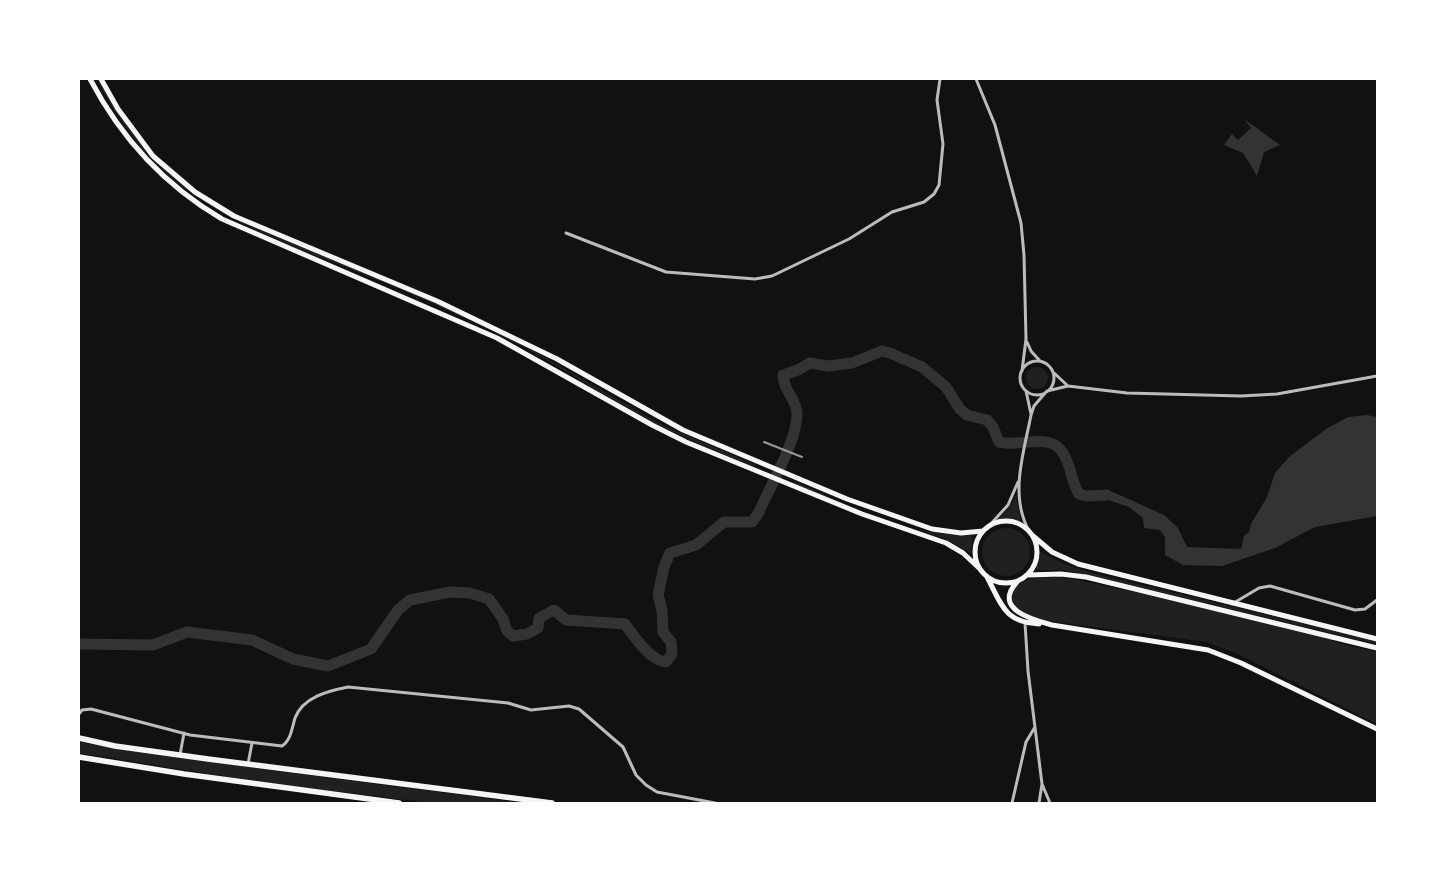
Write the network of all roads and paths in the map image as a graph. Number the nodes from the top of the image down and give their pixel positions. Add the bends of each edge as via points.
1 (90, 79) edge
2 (101, 79) edge
3 (940, 79) edge
4 (976, 79) edge
5 (566, 234) dead end
6 (1026, 339) junction
7 (1041, 361) junction
8 (1022, 371) junction
9 (1053, 372) junction
10 (1377, 376) edge
11 (1068, 386) junction
12 (1026, 390) junction
13 (1046, 391) junction
14 (1031, 414) junction
15 (1020, 476) junction
16 (988, 526) junction
17 (983, 531) junction
18 (1030, 533) junction
19 (980, 569) junction
20 (1028, 575) junction
21 (986, 577) junction
22 (1016, 582) junction
23 (1377, 600) edge
24 (1232, 604) junction
25 (1025, 623) junction
26 (1052, 625) junction
27 (1377, 639) edge
28 (1377, 648) edge
29 (79, 714) edge
30 (1035, 727) junction
31 (1377, 729) edge
32 (184, 733) junction
33 (79, 738) edge
34 (252, 743) junction
35 (180, 755) junction
36 (79, 757) edge
37 (248, 764) junction
38 (1042, 784) junction
39 (399, 803) edge
40 (552, 803) edge
41 (715, 803) edge
42 (1012, 803) edge
43 (1039, 803) edge
44 (1050, 803) edge

1 - 19 main road via 113,119 142,156 202,207 241,228 497,338 652,425 797,488 946,543
2 - 17 main road via 118,109 153,156 195,192 221,208 485,323 557,359 661,419 847,499 932,528 961,533
3 - 5 street via 937,100 943,144 939,184 934,194 924,202 892,212 842,243 772,276 755,279 666,272
4 - 6 street via 994,119 1018,204 1024,247
6 - 7 street via 1031,351
6 - 8 street
7 - 8 street via 1030,363
7 - 9 street
8 - 12 street via 1021,381
9 - 11 street
9 - 13 street via 1053,384
10 - 11 street via 1277,394 1241,396 1127,393
11 - 13 street
12 - 13 street via 1035,394
12 - 14 street
13 - 14 street
14 - 15 street
15 - 16 street via 1012,498
15 - 18 street via 1019,504
16 - 17 main road
16 - 18 main road via 1009,521
17 - 19 main road via 974,552
18 - 20 main road via 1036,543 1037,558
18 - 24 main road via 1052,552 1078,564
19 - 21 main road
20 - 22 main road
20 - 28 main road via 1086,577
21 - 22 main road via 998,583
21 - 25 main road via 1006,612
22 - 26 main road via 1010,593 1012,606 1028,618
23 - 24 street via 1365,609 1355,610 1270,586 1259,588
24 - 27 main road
25 - 26 main road
25 - 30 street
26 - 31 main road via 1208,650
29 - 32 street via 90,709
30 - 38 street
30 - 42 street via 1026,742
32 - 34 street
32 - 35 street
33 - 35 highway
34 - 37 street
34 - 41 street via 282,746 288,742 302,706 323,694 348,687 508,703 531,710 569,706 579,709 623,747 636,775 646,785 657,792
35 - 37 highway
36 - 39 highway
37 - 40 highway
38 - 43 street
38 - 44 street

